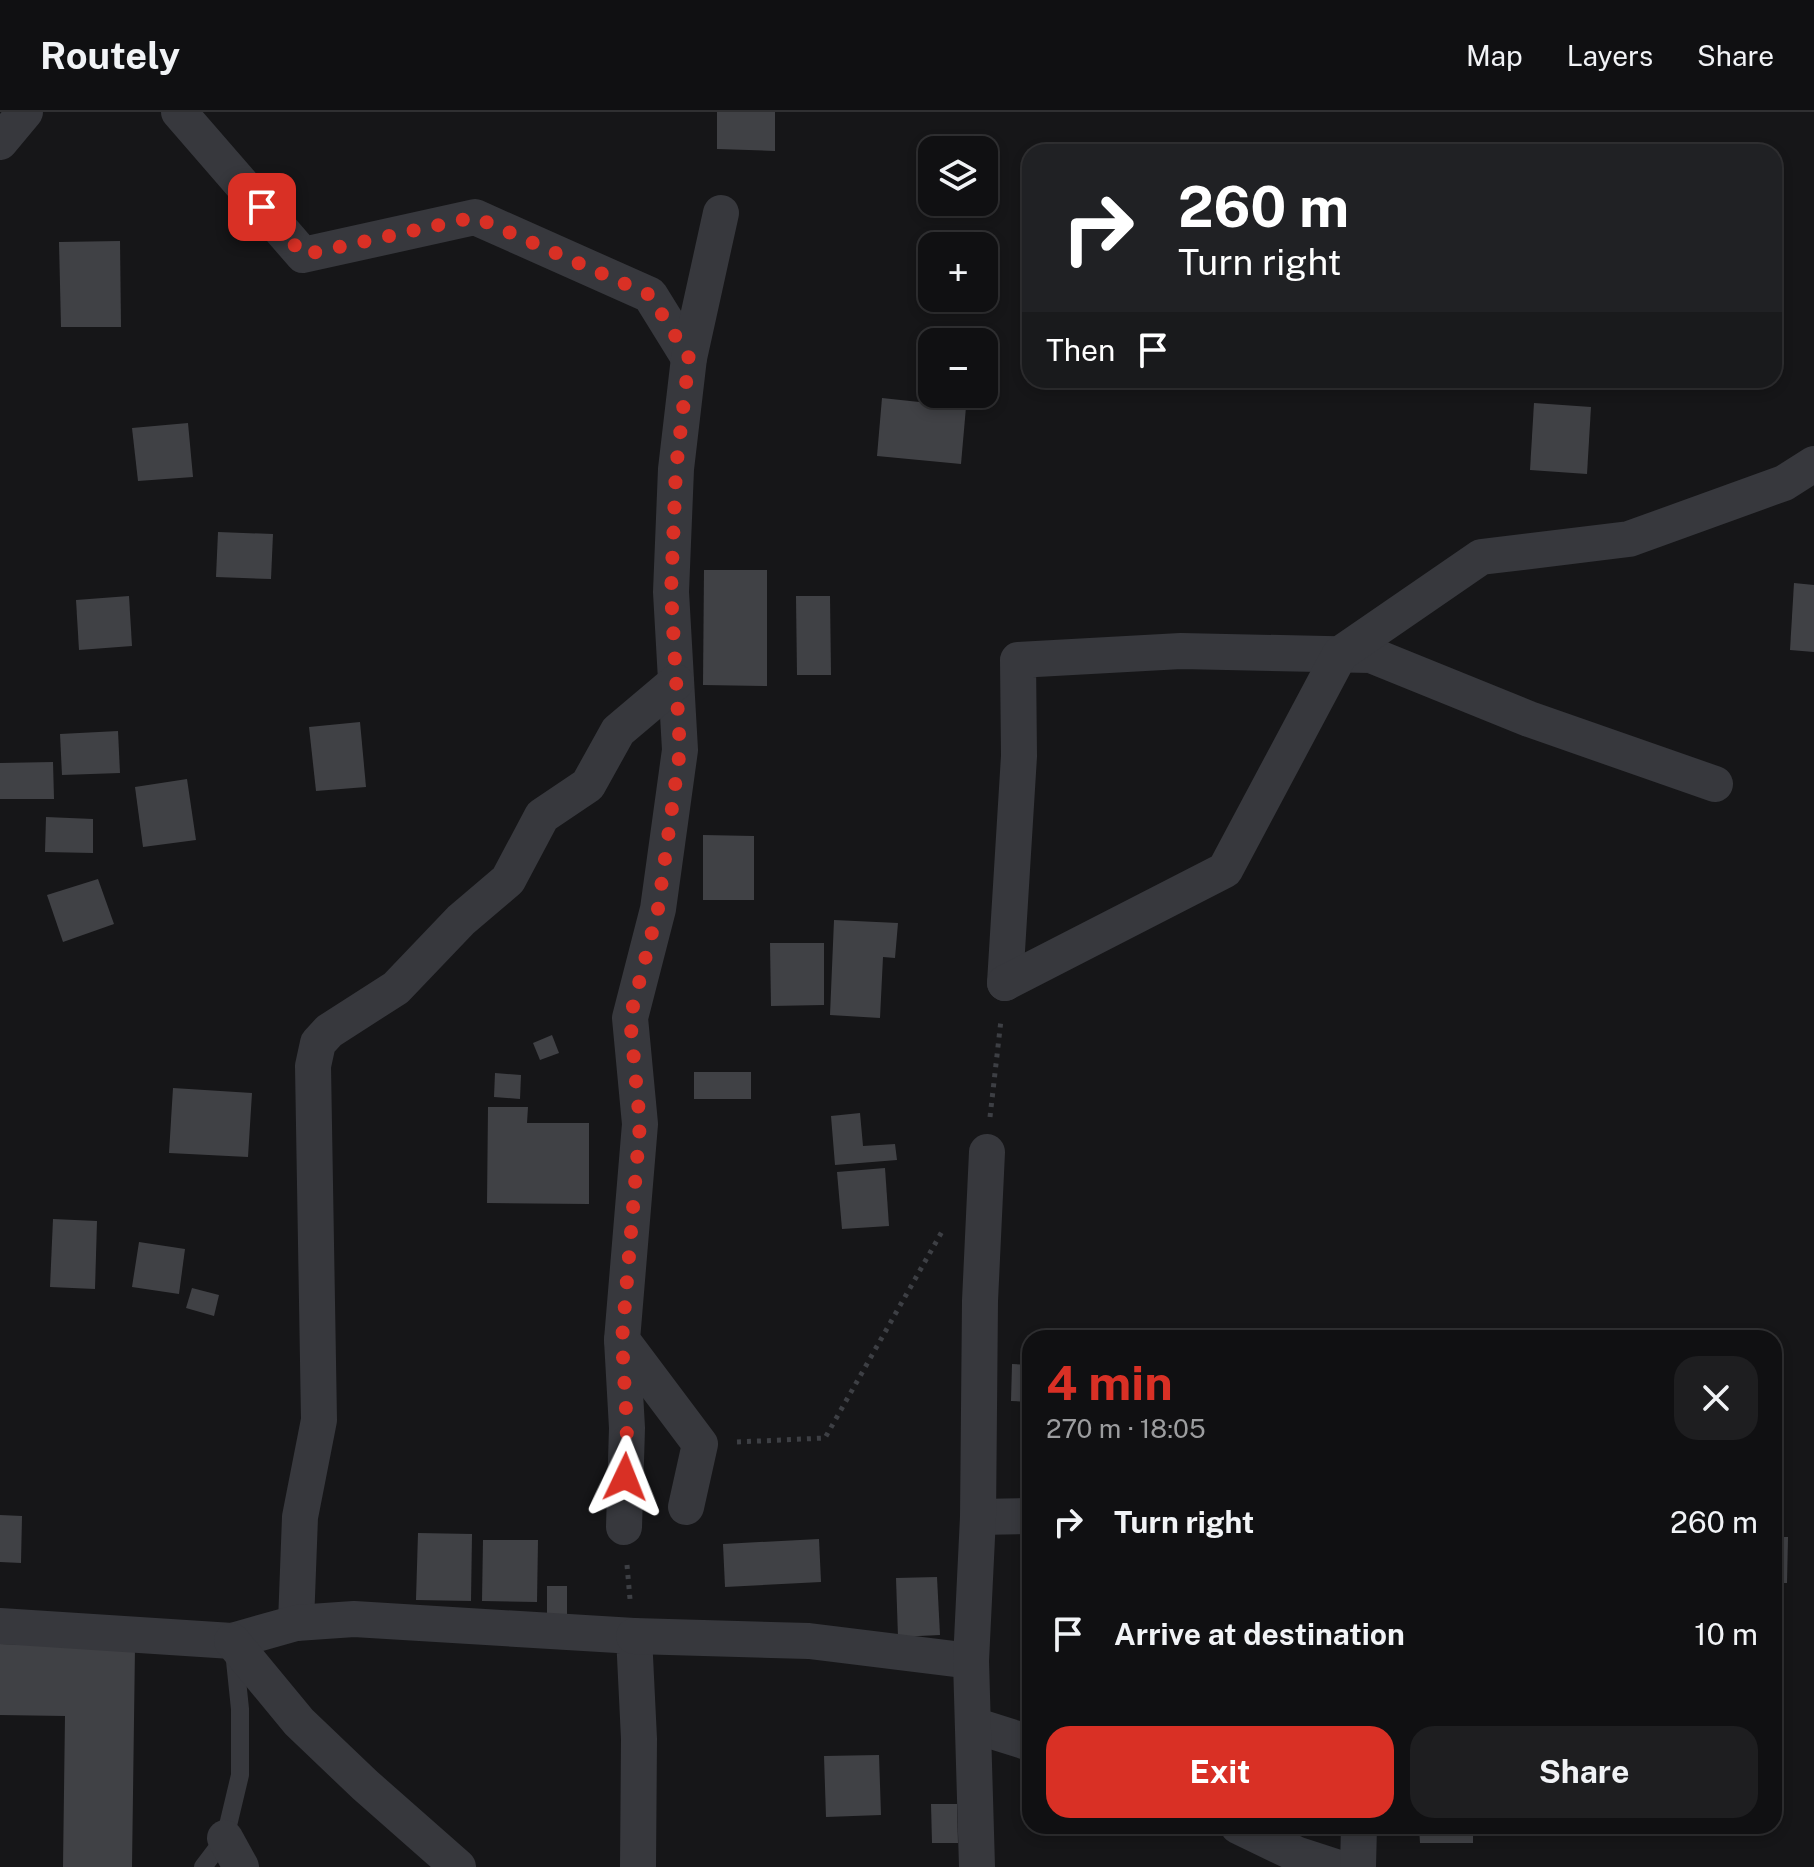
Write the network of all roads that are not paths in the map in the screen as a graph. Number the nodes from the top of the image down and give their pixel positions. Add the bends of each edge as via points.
1 (25, 112) edge
2 (179, 112) edge
3 (0, 142) edge
4 (721, 213) dead end
5 (689, 358) junction
6 (1814, 464) edge
7 (1340, 654) junction
8 (676, 682) junction
9 (1715, 784) dead end
10 (987, 1152) road end
11 (622, 1340) junction
12 (686, 1507) dead end
13 (1022, 1516) edge
14 (978, 1517) junction
15 (624, 1527) road end
16 (296, 1623) junction
17 (0, 1626) edge
18 (634, 1636) junction
19 (232, 1641) junction
20 (971, 1661) junction
21 (973, 1725) junction
22 (1022, 1740) edge
23 (1255, 1834) edge
24 (1359, 1834) edge
25 (233, 1852) edge
26 (203, 1867) edge
27 (458, 1867) edge
28 (638, 1867) edge
29 (977, 1867) edge
30 (1336, 1867) edge
31 (1358, 1867) edge

1 - 3 street
2 - 5 street via 303,255 475,217 650,295
4 - 5 street
5 - 8 street via 676,469 671,592
6 - 7 street via 1784,483 1629,539 1481,557
7 - 7 street via 1181,651 1018,660 1019,756 1005,983 1225,870
7 - 9 street via 1371,655 1529,719
8 - 11 street via 680,750 658,909 630,1018 640,1124
8 - 16 street via 618,731 588,785 542,816 508,880 396,988 318,1043 313,1066 319,1420 300,1517
10 - 14 street
11 - 12 street via 700,1444
11 - 15 street via 627,1428
13 - 14 street
14 - 20 street
16 - 18 street via 354,1619
16 - 19 street
17 - 19 street
18 - 20 street via 809,1641
18 - 28 street
19 - 25 lane via 240,1709
19 - 27 street via 299,1722
20 - 21 street
21 - 22 street
21 - 29 street
23 - 30 street
24 - 31 street
25 - 26 lane

